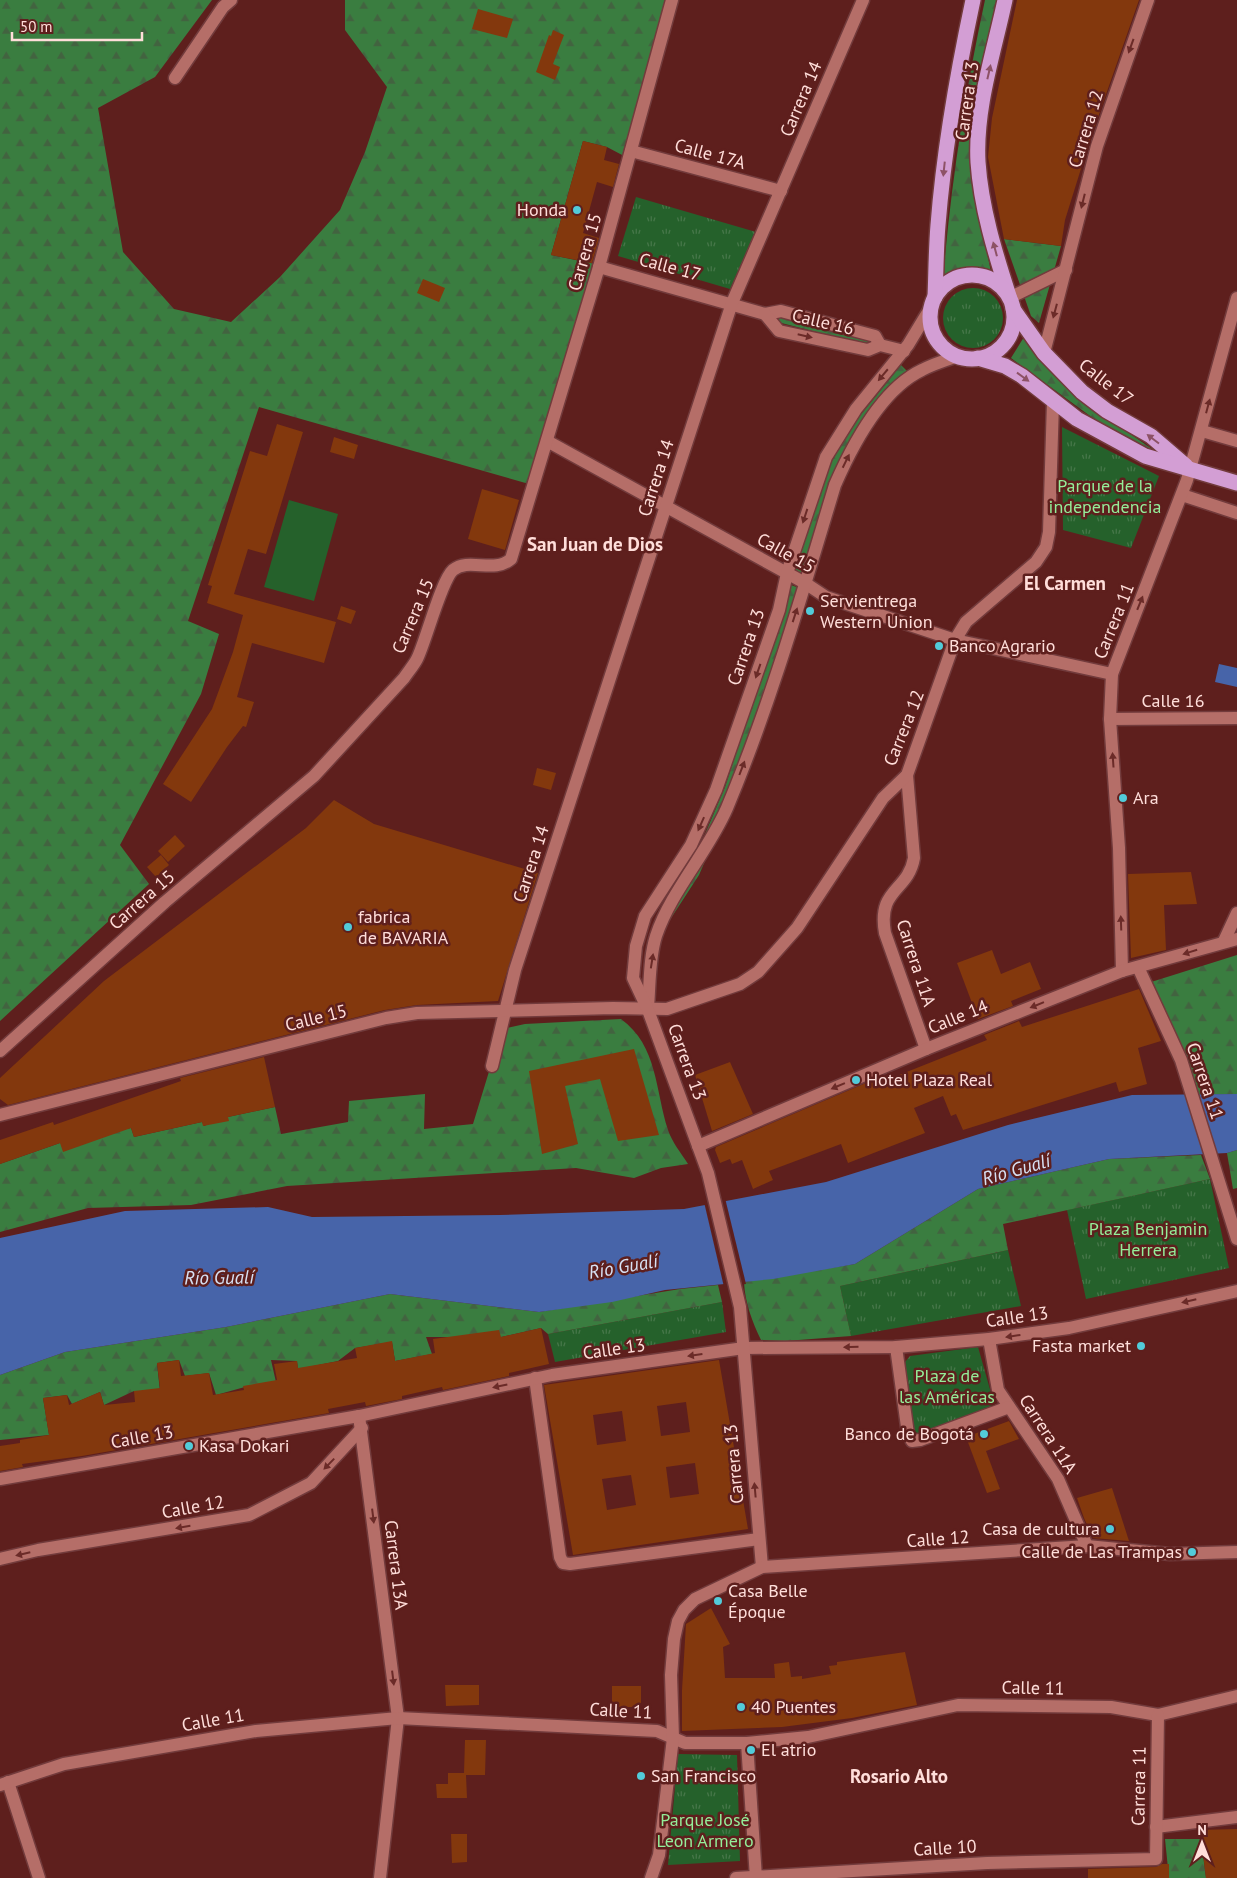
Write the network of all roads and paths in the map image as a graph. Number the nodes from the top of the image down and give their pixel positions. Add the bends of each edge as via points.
1 (231, 0) edge
2 (672, 0) edge
3 (863, 0) edge
4 (973, 0) edge
5 (1005, 0) edge
6 (1148, 0) edge
7 (175, 78) dead end
8 (631, 151) junction
9 (781, 190) junction
10 (600, 267) junction
11 (1066, 270) junction
12 (1237, 298) edge
13 (1010, 301) junction
14 (933, 302) junction
15 (732, 303) junction
16 (765, 314) junction
17 (880, 346) junction
18 (904, 351) junction
19 (1044, 353) junction
20 (958, 356) junction
21 (978, 358) junction
22 (1053, 402) junction
23 (1202, 431) junction
24 (547, 441) junction
25 (1237, 441) edge
26 (1191, 470) junction
27 (1236, 483) edge
28 (1182, 495) junction
29 (665, 506) junction
30 (1237, 513) edge
31 (787, 573) junction
32 (805, 583) junction
33 (956, 640) junction
34 (1112, 674) junction
35 (1237, 718) edge
36 (1110, 719) junction
37 (907, 775) junction
38 (1237, 913) edge
39 (1231, 940) edge
40 (1138, 967) junction
41 (1122, 972) junction
42 (648, 1010) junction
43 (504, 1011) junction
44 (926, 1049) junction
45 (0, 1052) edge
46 (492, 1066) dead end
47 (0, 1115) edge
48 (698, 1146) junction
49 (1237, 1239) edge
50 (1237, 1291) edge
51 (989, 1339) junction
52 (896, 1347) junction
53 (744, 1348) junction
54 (536, 1378) junction
55 (1009, 1407) junction
56 (361, 1422) junction
57 (0, 1479) edge
58 (759, 1539) junction
59 (1087, 1546) junction
60 (1237, 1552) edge
61 (0, 1559) edge
62 (762, 1567) junction
63 (1237, 1696) edge
64 (1158, 1715) junction
65 (398, 1718) junction
66 (673, 1738) junction
67 (747, 1744) junction
68 (4, 1784) edge
69 (1237, 1817) edge
70 (1156, 1826) junction
71 (1156, 1859) joint
72 (756, 1877) edge
73 (39, 1878) edge
74 (380, 1878) edge
75 (651, 1878) edge
76 (736, 1878) edge

1 - 7 street
2 - 8 street, Carrera 15
3 - 9 street, Carrera 14
4 -> 14 highway, Carrera 13 via 946,148
13 -> 5 highway, Carrera 13 via 986,214 978,162 979,126
6 -> 11 street, Carrera 12 via 1097,146
8 - 9 street, Calle 17A
8 - 10 street, Carrera 15
9 - 15 street, Carrera 14
10 - 15 street, Calle 17
10 - 24 street, Carrera 15
11 - 13 street
11 -> 19 street, Carrera 12
23 -> 12 street, Carrera 11
13 - 14 highway via 992,281 971,275 957,278 944,286
13 - 19 highway, Calle 17
13 - 21 highway via 1014,322 1010,335 991,354
14 - 18 street, Carrera 13 via 920,329
14 - 20 highway via 930,320 936,337 947,351
15 - 16 street, Calle 16
15 - 29 street, Carrera 14
16 - 17 street, Calle 16 via 781,311 875,336
16 -> 17 street, Calle 16 via 779,330 868,350
17 - 18 street, Calle 16
18 -> 31 street, Carrera 13 via 856,409 826,457
26 -> 19 highway, Calle 17 via 1151,436 1107,411 1082,392
20 - 21 highway
32 -> 20 street, Carrera 13 via 835,486 867,427 905,381 922,370
21 -> 22 highway, Calle 17 via 1005,366
22 - 26 highway, Calle 17 via 1145,456
22 - 33 street, Carrera 12 via 1046,547 1036,562 966,622
23 - 25 street
23 - 26 street, Carrera 11
24 - 29 street, Calle 15
24 - 45 street, Carrera 15 via 511,559 501,566 460,566 453,570 417,660 314,776 165,902
26 - 27 highway, Calle 17
26 - 28 street, Carrera 11
28 - 30 street
34 -> 28 street, Carrera 11
29 - 31 street, Calle 15
29 - 43 street, Carrera 14
31 - 32 street, Calle 15
31 -> 42 street, Carrera 13 via 780,610 716,790 691,846 645,916 636,946 633,978
32 - 33 street, Calle 15 via 826,598
42 -> 32 street, Carrera 13 via 656,936 671,904 709,846 727,808 765,709
33 - 34 street, Calle 15
33 - 37 street, Carrera 12
34 - 36 street, Carrera 11
35 - 36 street, Calle 16
41 -> 36 street, Carrera 11
37 - 42 street, Carrera 12 via 883,798 797,928 758,972 740,984 667,1009
37 - 44 street, Carrera 11A via 914,858 885,904 883,920
38 - 39 street
39 -> 40 street, Calle 14
40 - 41 street, Calle 14
40 - 49 street, Carrera 11 via 1181,1060
41 -> 44 street, Calle 14
42 - 43 street, Calle 15
42 - 48 street, Carrera 13
43 - 46 street, Carrera 14
43 - 47 street, Calle 15 via 418,1013 386,1018
44 -> 48 street, Calle 14
48 - 53 street, Carrera 13 via 708,1173 740,1307
50 -> 51 street, Calle 13 via 1069,1328
51 - 52 street, Calle 13
51 - 55 street, Carrera 11A via 998,1390
52 -> 53 street, Calle 13
52 - 55 street via 908,1434 912,1441
53 -> 54 street, Calle 13
58 -> 53 street, Carrera 13
54 -> 56 street, Calle 13
54 - 58 street via 563,1563
55 - 59 street, Carrera 11A via 1058,1479
56 - 57 street, Calle 13
56 -> 61 street, Calle 12 via 311,1483 249,1515
56 -> 65 street, Carrera 13A
58 - 62 street, Carrera 13
59 - 60 street, Calle 12 via 1170,1554
59 - 62 street, Calle 12
62 - 66 street via 695,1600 678,1621 671,1675
63 - 64 street, Calle 11
64 - 67 street, Calle 11 via 1111,1706 958,1705 808,1737
64 - 70 street, Carrera 11
65 - 66 street, Calle 11 via 657,1731
65 - 68 street, Calle 11 via 256,1731 64,1764
65 - 74 street, Carrera 13A
66 - 67 street, Calle 11 via 685,1743
66 - 75 street via 660,1856
67 - 72 street
68 - 73 street
69 - 70 street
70 - 71 street, Carrera 11
71 - 72 street, Calle 10 via 987,1863
72 - 76 street, Calle 10

